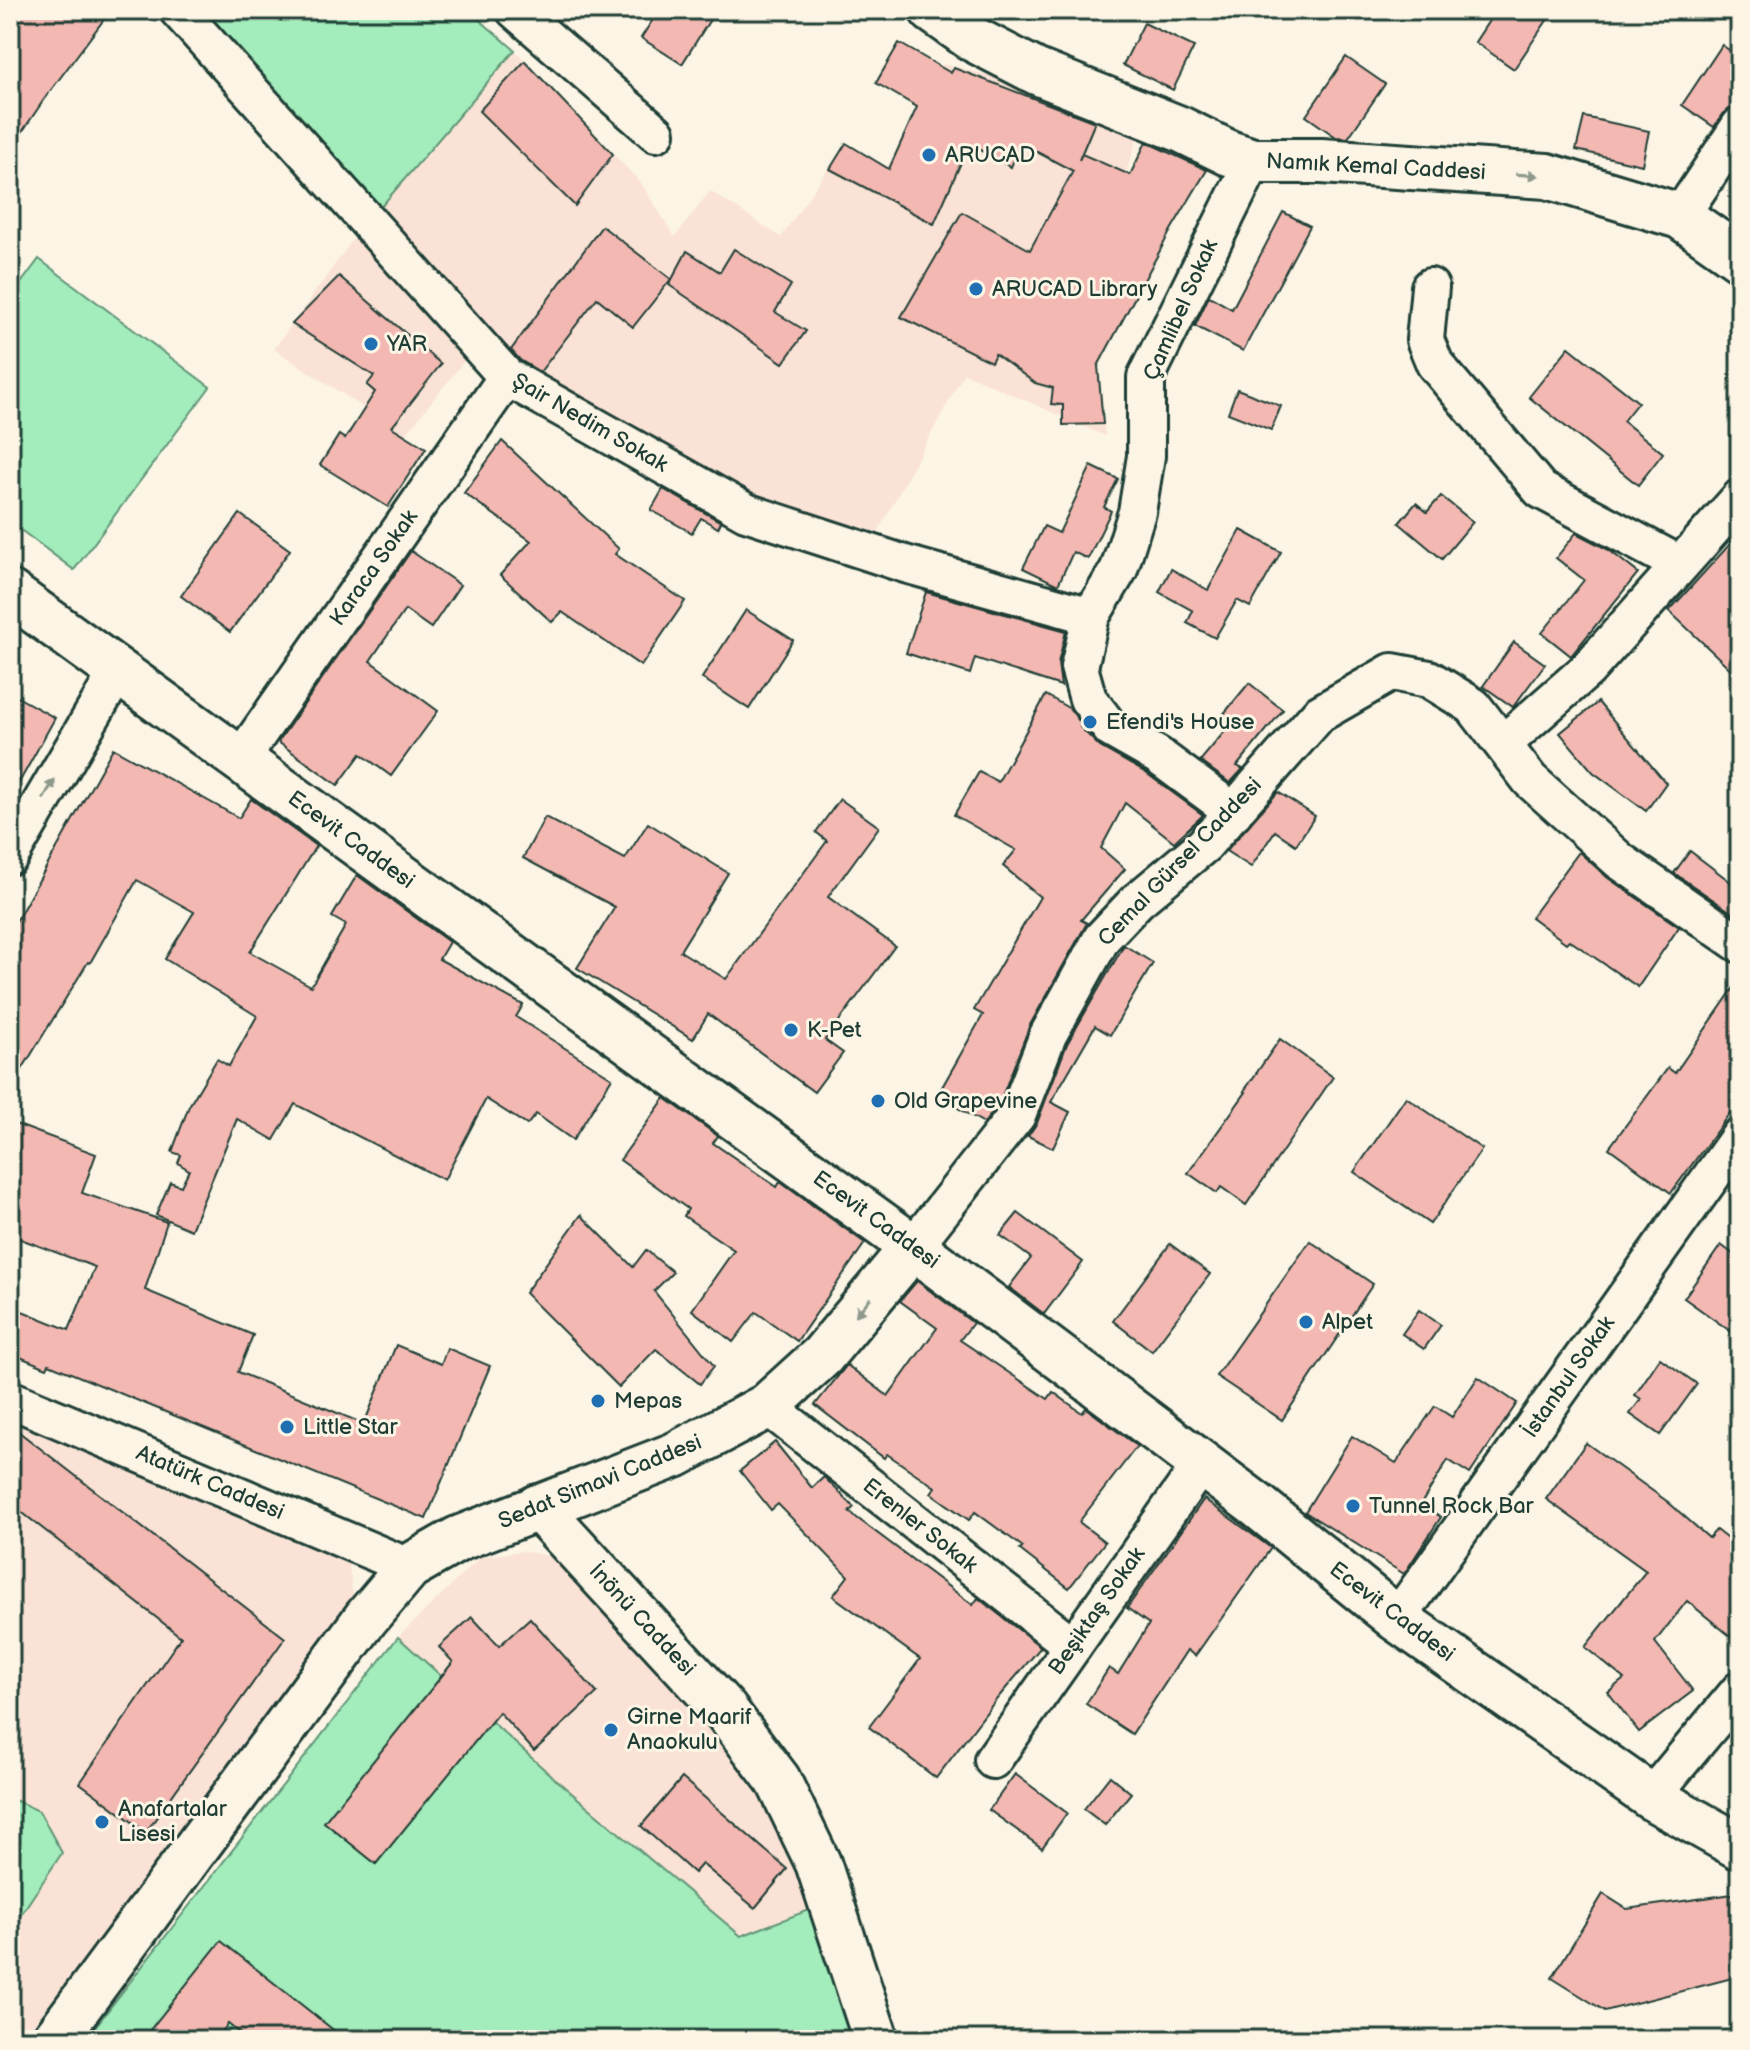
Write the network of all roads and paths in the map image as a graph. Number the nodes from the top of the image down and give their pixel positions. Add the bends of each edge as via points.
1 (178, 10) edge
2 (515, 10) edge
3 (938, 12) edge
4 (1740, 126) edge
5 (656, 133) dead end
6 (1253, 161) junction
7 (1680, 216) junction
8 (1740, 258) edge
9 (1430, 287) dead end
10 (507, 377) junction
11 (1740, 498) edge
12 (1679, 564) junction
13 (10, 593) edge
14 (1091, 616) junction
15 (118, 671) junction
16 (1504, 743) junction
17 (240, 760) junction
18 (1234, 812) junction
19 (10, 856) edge
20 (1740, 944) edge
21 (1740, 1136) edge
22 (913, 1247) junction
23 (10, 1399) edge
24 (767, 1406) junction
25 (1202, 1463) junction
26 (538, 1507) junction
27 (409, 1567) junction
28 (1397, 1619) junction
29 (1073, 1646) junction
30 (1740, 1690) edge
31 (993, 1760) dead end
32 (1651, 1797) junction
33 (1740, 1847) edge
34 (54, 2040) edge
35 (876, 2040) edge

1 - 10 street, Şair Nedim Sokak
2 - 5 street
3 - 6 street, Namık Kemal Caddesi via 973,39 1037,72
4 - 7 street
6 -> 7 street, Namık Kemal Caddesi via 1547,176
6 - 14 street, Çamlibel Sokak via 1146,377 1146,456 1137,512 1119,569
7 - 8 street, Namık Kemal Caddesi
9 - 12 street via 1425,340 1435,364 1541,490
10 - 14 street, Şair Nedim Sokak via 746,512
10 - 17 street, Karaca Sokak
11 - 12 street
12 - 16 street via 1587,670
13 - 15 street, Ecevit Caddesi
14 - 18 street, Çamlibel Sokak via 1079,667 1088,699 1111,729 1157,755
15 - 17 street, Ecevit Caddesi
19 -> 15 street
16 - 18 street, Cemal Gürsel Caddesi via 1473,706 1429,679 1392,672 1319,714
16 - 20 street, Cemal Gürsel Caddesi via 1530,780 1620,861
17 - 22 street, Ecevit Caddesi
18 - 22 street, Cemal Gürsel Caddesi via 1102,938 1048,1035 1017,1115
21 - 28 street, İstanbul Sokak
22 -> 24 street, Sedat Simavi Caddesi via 822,1356
22 - 25 street, Ecevit Caddesi
23 - 27 street, Atatürk Caddesi
24 - 26 street, Sedat Simavi Caddesi via 675,1455
24 - 29 street, Erenler Sokak
25 - 28 street, Ecevit Caddesi
25 - 29 street, Beşiktaş Sokak
26 - 27 street, Sedat Simavi Caddesi via 458,1539
26 - 35 street, İnönü Caddesi via 725,1710 778,1780 818,1863
27 - 34 street
28 - 32 street, Ecevit Caddesi
29 - 31 street, Beşiktaş Sokak
30 - 32 street
32 - 33 street, Ecevit Caddesi

